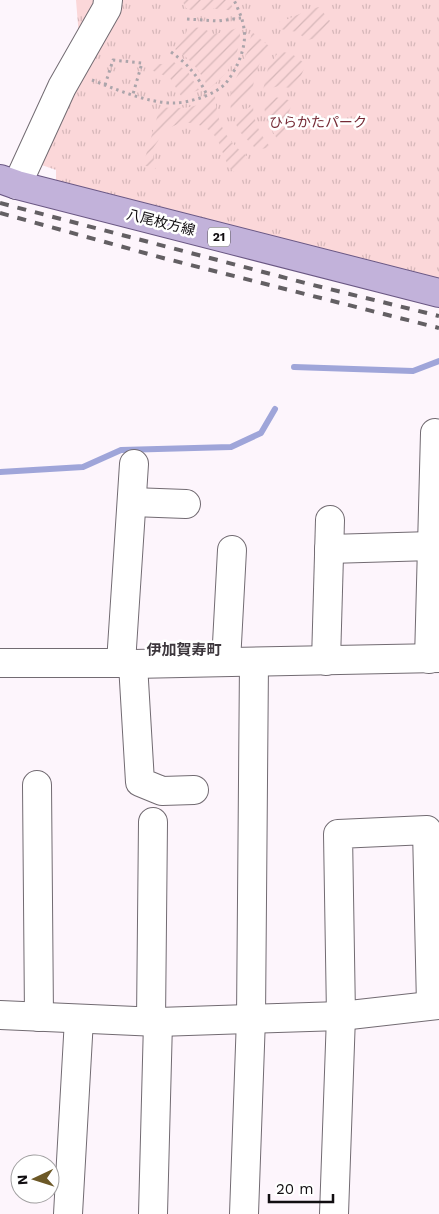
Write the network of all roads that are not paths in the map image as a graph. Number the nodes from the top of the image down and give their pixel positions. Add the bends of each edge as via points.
1 (108, 0) edge
2 (9, 182) edge
3 (439, 293) edge
4 (439, 434) edge
5 (134, 464) dead end
6 (132, 502) junction
7 (186, 504) dead end
8 (330, 520) dead end
9 (432, 546) junction
10 (329, 549) junction
11 (232, 550) dead end
12 (434, 659) edge
13 (326, 660) junction
14 (226, 662) junction
15 (254, 662) junction
16 (0, 663) edge
17 (127, 663) junction
18 (37, 785) dead end
19 (434, 921) edge
20 (435, 1005) edge
21 (0, 1015) edge
22 (39, 1016) junction
23 (341, 1016) junction
24 (251, 1018) junction
25 (79, 1019) junction
26 (155, 1022) junction
27 (68, 1214) edge
28 (152, 1214) edge
29 (244, 1214) edge
30 (334, 1214) edge

1 - 2 street via 107,8
2 - 3 main road, 八尾枚方線 / 21
4 - 9 street via 435,433
5 - 6 street
6 - 7 street
6 - 17 street
8 - 10 street
9 - 10 street
9 - 12 street
10 - 13 street
11 - 14 street
12 - 13 street
13 - 15 street
14 - 15 street
14 - 17 street
15 - 24 street
16 - 17 street
17 - 26 street via 140,782 162,791 181,790 160,829
18 - 22 street
19 - 20 street
19 - 23 street via 427,830 338,834
20 - 23 street
21 - 22 street
22 - 25 street
23 - 24 street
23 - 30 street
24 - 26 street
24 - 29 street
25 - 26 street
25 - 27 street
26 - 28 street

